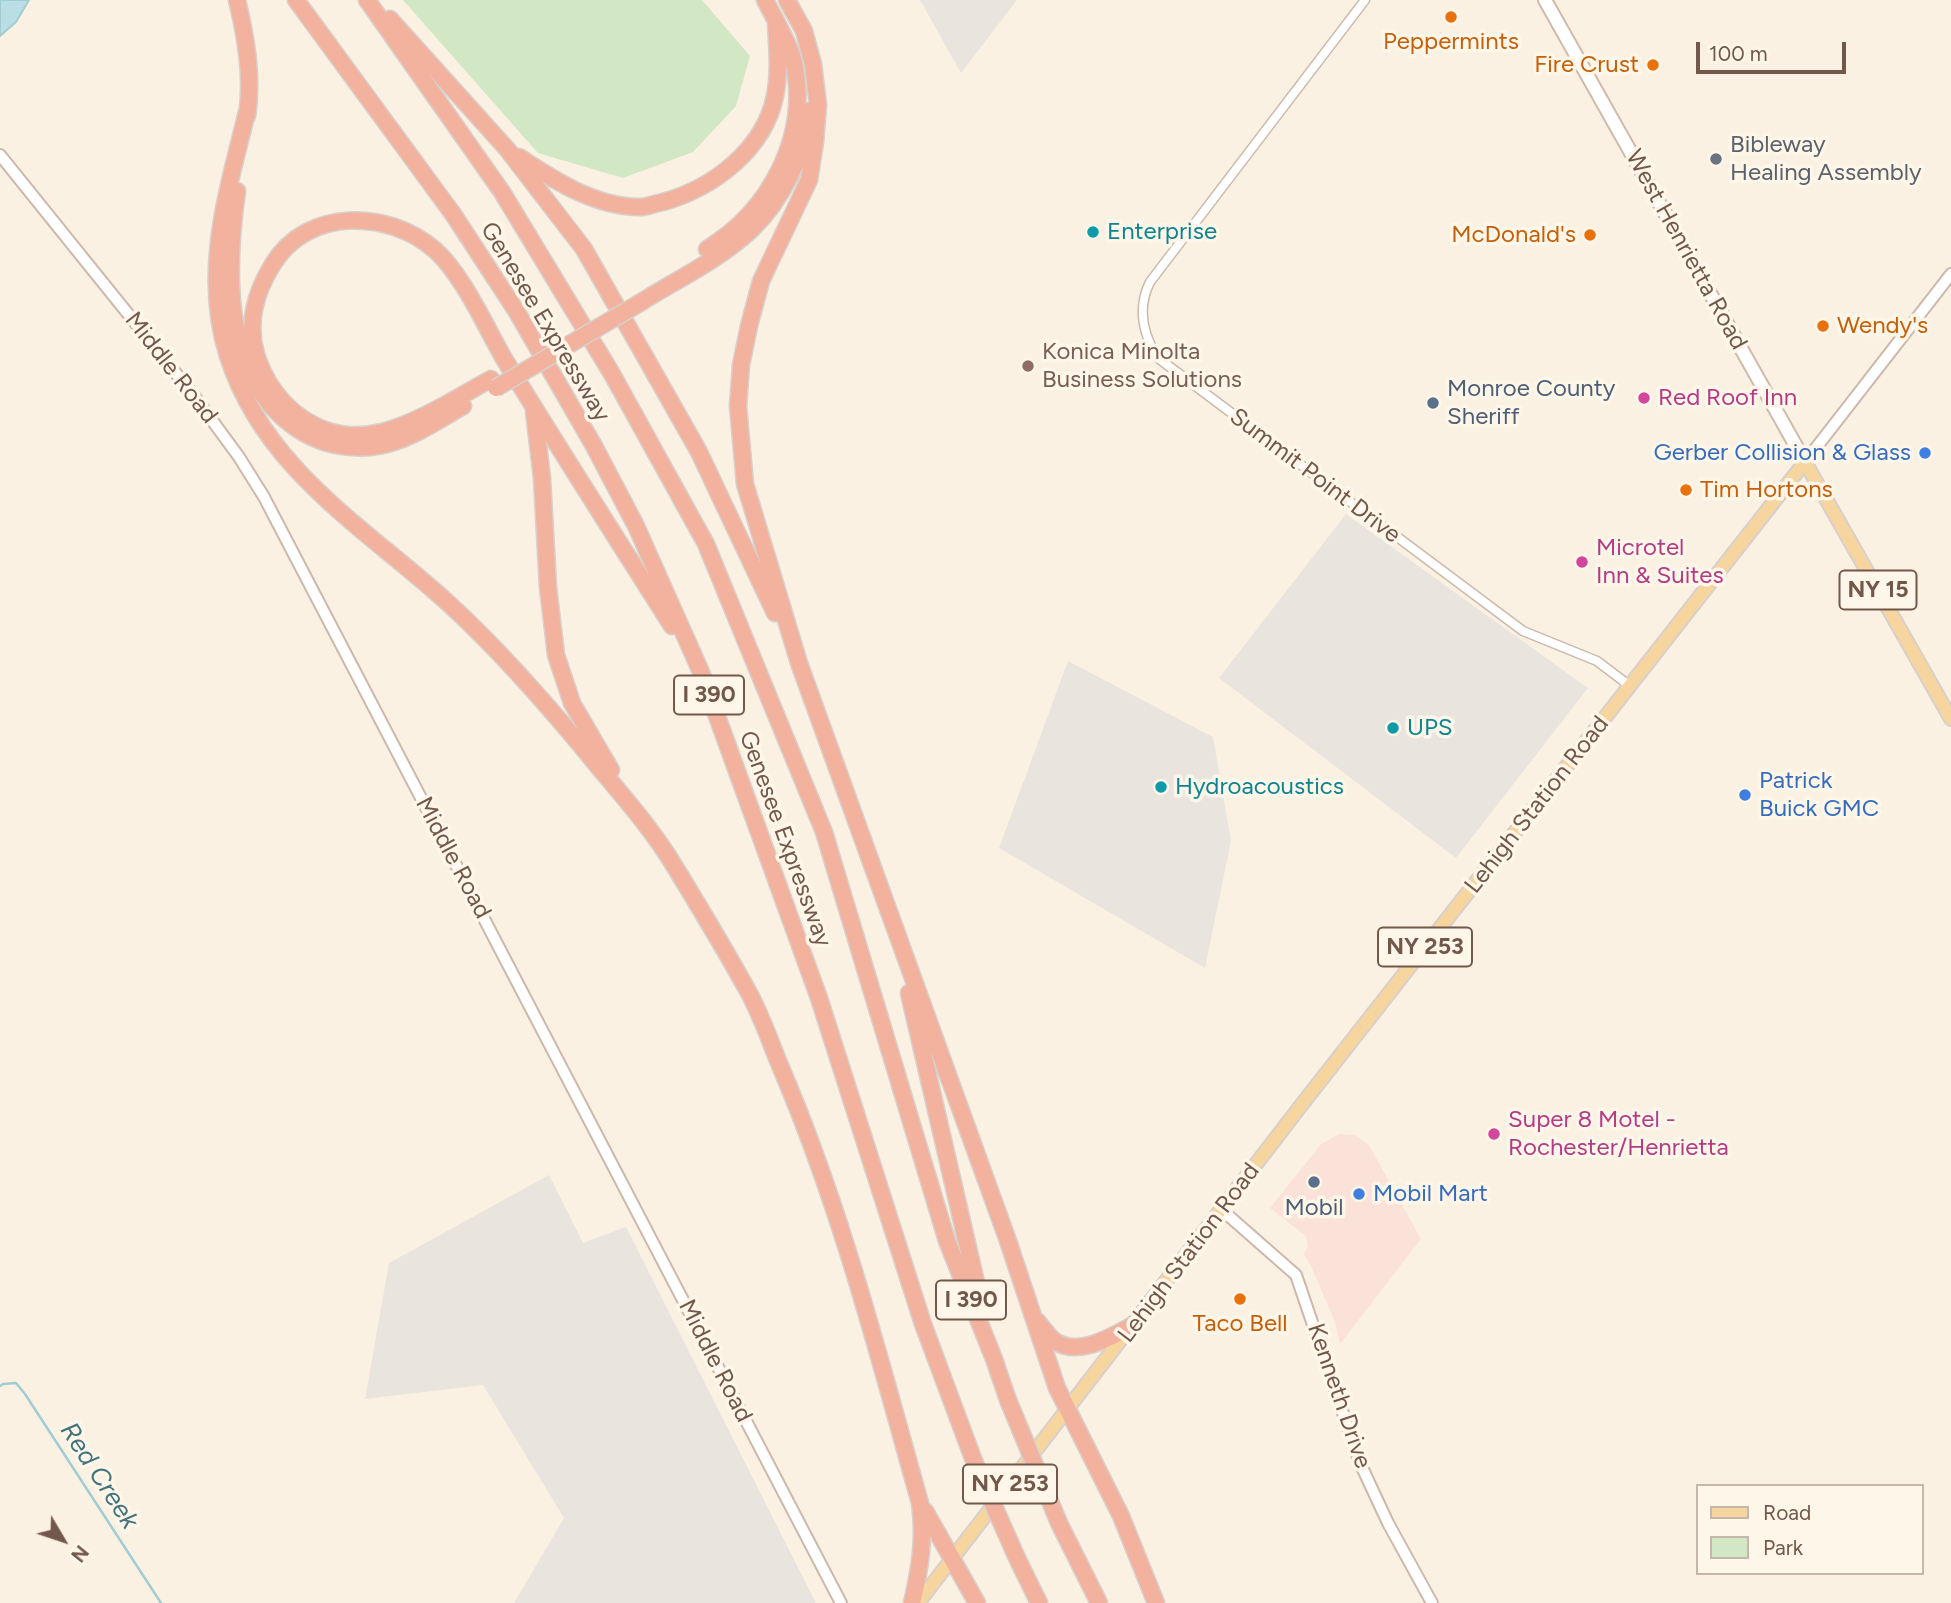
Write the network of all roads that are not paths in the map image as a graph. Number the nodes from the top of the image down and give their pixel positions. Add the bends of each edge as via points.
1 (237, 0) edge
2 (296, 0) edge
3 (367, 0) edge
4 (374, 0) edge
5 (765, 0) edge
6 (787, 0) edge
7 (1365, 0) edge
8 (1545, 0) edge
9 (776, 21) junction
10 (248, 108) junction
11 (507, 149) junction
12 (0, 155) edge
13 (1951, 274) edge
14 (640, 296) junction
15 (493, 383) junction
16 (534, 405) junction
17 (1805, 462) junction
18 (799, 663) junction
19 (701, 673) junction
20 (1630, 686) junction
21 (1951, 719) edge
22 (638, 815) junction
23 (893, 923) junction
24 (1222, 1210) junction
25 (1031, 1316) junction
26 (1135, 1324) junction
27 (994, 1359) junction
28 (1069, 1409) junction
29 (920, 1503) junction
30 (951, 1560) junction
31 (841, 1603) edge
32 (912, 1603) edge
33 (918, 1603) edge
34 (977, 1603) edge
35 (1039, 1603) edge
36 (1098, 1603) edge
37 (1156, 1603) edge
38 (1432, 1603) edge

1 - 10 highway via 249,65
2 - 19 highway, Genesee Expressway / I 390 via 453,214 517,312 636,526
3 - 27 highway, Genesee Expressway / I 390 via 502,192 612,374 706,544 824,832 947,1241
4 - 11 highway
5 - 9 highway
6 - 14 highway via 807,66 809,95 807,123 788,180 750,231 724,251
6 - 18 highway via 804,31 813,64 818,105 815,142 809,180 761,281 748,326 738,406 745,484
7 - 20 street, Summit Point Drive via 1150,282 1142,305 1146,336 1158,358 1523,631 1597,662
8 - 17 main road, West Henrietta Road / NY 15
9 - 11 highway via 775,97 765,121 730,168 680,197 644,207 597,199 550,177
9 - 14 highway via 793,58 797,121 777,177 742,222
10 - 15 highway via 232,224 230,289 244,360 272,409 313,439 359,448 409,436
10 - 22 highway via 220,220 216,280 227,354 261,428 302,477 448,603 545,701
11 - 18 highway via 591,261 699,452
12 - 31 street, Middle Road via 195,397 264,497
13 - 17 street, Lehigh Station Road
14 - 15 highway, bridge
15 - 16 highway via 379,433 351,435 306,422 289,410 261,371 254,348 255,299 279,253 316,226 373,220 405,232 435,250 457,278
16 - 19 highway
16 - 22 highway via 556,655 572,703
17 - 20 main road, Lehigh Station Road / NY 253
17 - 21 main road, West Henrietta Road / NY 15
18 - 23 highway
19 - 35 highway, Genesee Expressway / I 390, bridge via 819,998 923,1324 974,1461
20 - 24 main road, Lehigh Station Road / NY 253
22 - 29 highway via 672,862 750,995 802,1116
23 - 25 highway
23 - 27 highway
24 - 26 main road, Lehigh Station Road / NY 253
24 - 38 street, Kenneth Drive via 1296,1275 1360,1463
25 - 26 highway via 1056,1342 1070,1347 1088,1346
25 - 28 highway
26 - 28 main road, Lehigh Station Road / NY 253
27 - 36 highway, Genesee Expressway / I 390, bridge via 1059,1523
28 - 30 main road, Lehigh Station Road / NY 253
28 - 37 highway via 1121,1516
29 - 30 highway
29 - 32 highway via 921,1563
30 - 33 main road, Lehigh Station Road / NY 253
30 - 34 highway

